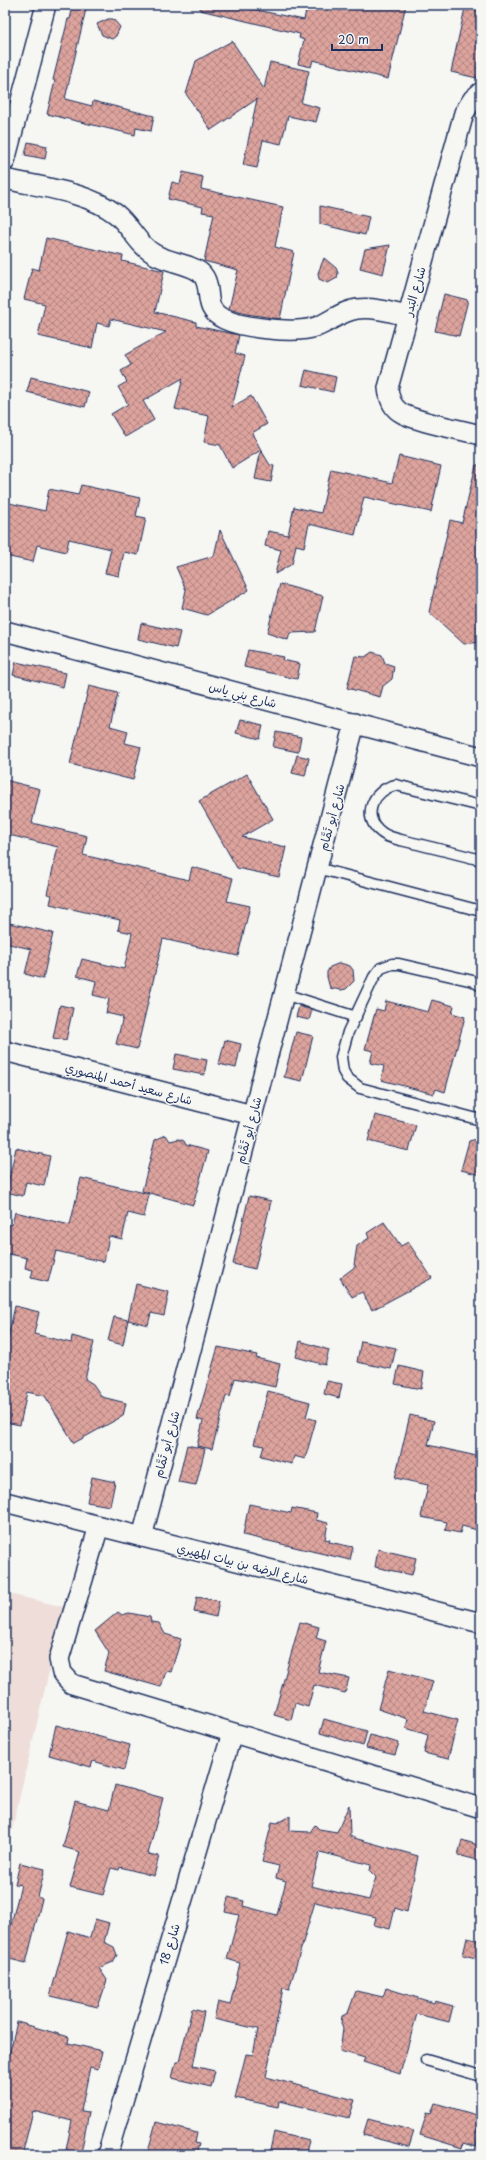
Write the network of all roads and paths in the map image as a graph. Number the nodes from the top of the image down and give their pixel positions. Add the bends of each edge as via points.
1 (46, 5) edge
2 (481, 92) edge
3 (5, 161) edge
4 (5, 179) edge
5 (407, 316) junction
6 (481, 435) edge
7 (5, 631) edge
8 (355, 724) junction
9 (481, 757) edge
10 (481, 806) edge
11 (481, 860) edge
12 (317, 868) junction
13 (481, 911) edge
14 (481, 986) edge
15 (284, 994) junction
16 (356, 1017) junction
17 (5, 1051) edge
18 (252, 1115) junction
19 (481, 1120) edge
20 (5, 1502) edge
21 (99, 1526) junction
22 (142, 1537) junction
23 (481, 1623) edge
24 (232, 1733) junction
25 (481, 1808) edge
26 (426, 2060) dead end
27 (481, 2076) edge
28 (106, 2155) edge

1 - 3 street
2 - 5 street, شارع البَدر via 473,98 464,113
4 - 5 street via 86,198 109,209 152,253 201,273 210,306 213,312 224,320 291,332 316,327 336,316 357,309 379,310
5 - 6 street, شارع البَدر via 389,381 391,402 405,416
7 - 8 street, شارع بني ياس
8 - 9 street, شارع بني ياس
8 - 12 street, شارع أبو تَمَّام
10 - 11 lane via 396,785 381,790 372,803 371,811 375,827 388,836
12 - 13 lane
12 - 15 street, شارع أبو تَمَّام
14 - 16 lane via 467,980 392,964 385,965 377,972
15 - 16 lane
15 - 18 street, شارع أبو تَمَّام
16 - 19 lane via 348,1032 341,1057 343,1071 353,1084
17 - 18 street, شارع سعيد أحمد المنصوري
18 - 22 street, شارع أبو تَمَّام
20 - 21 street, شارع الرضه بن بيات المهيري
21 - 22 street, شارع الرضه بن بيات المهيري
21 - 24 street via 61,1651 59,1659 62,1673 78,1687
22 - 23 street, شارع الرضه بن بيات المهيري
24 - 25 street
24 - 28 street, شارع 18
26 - 27 lane

